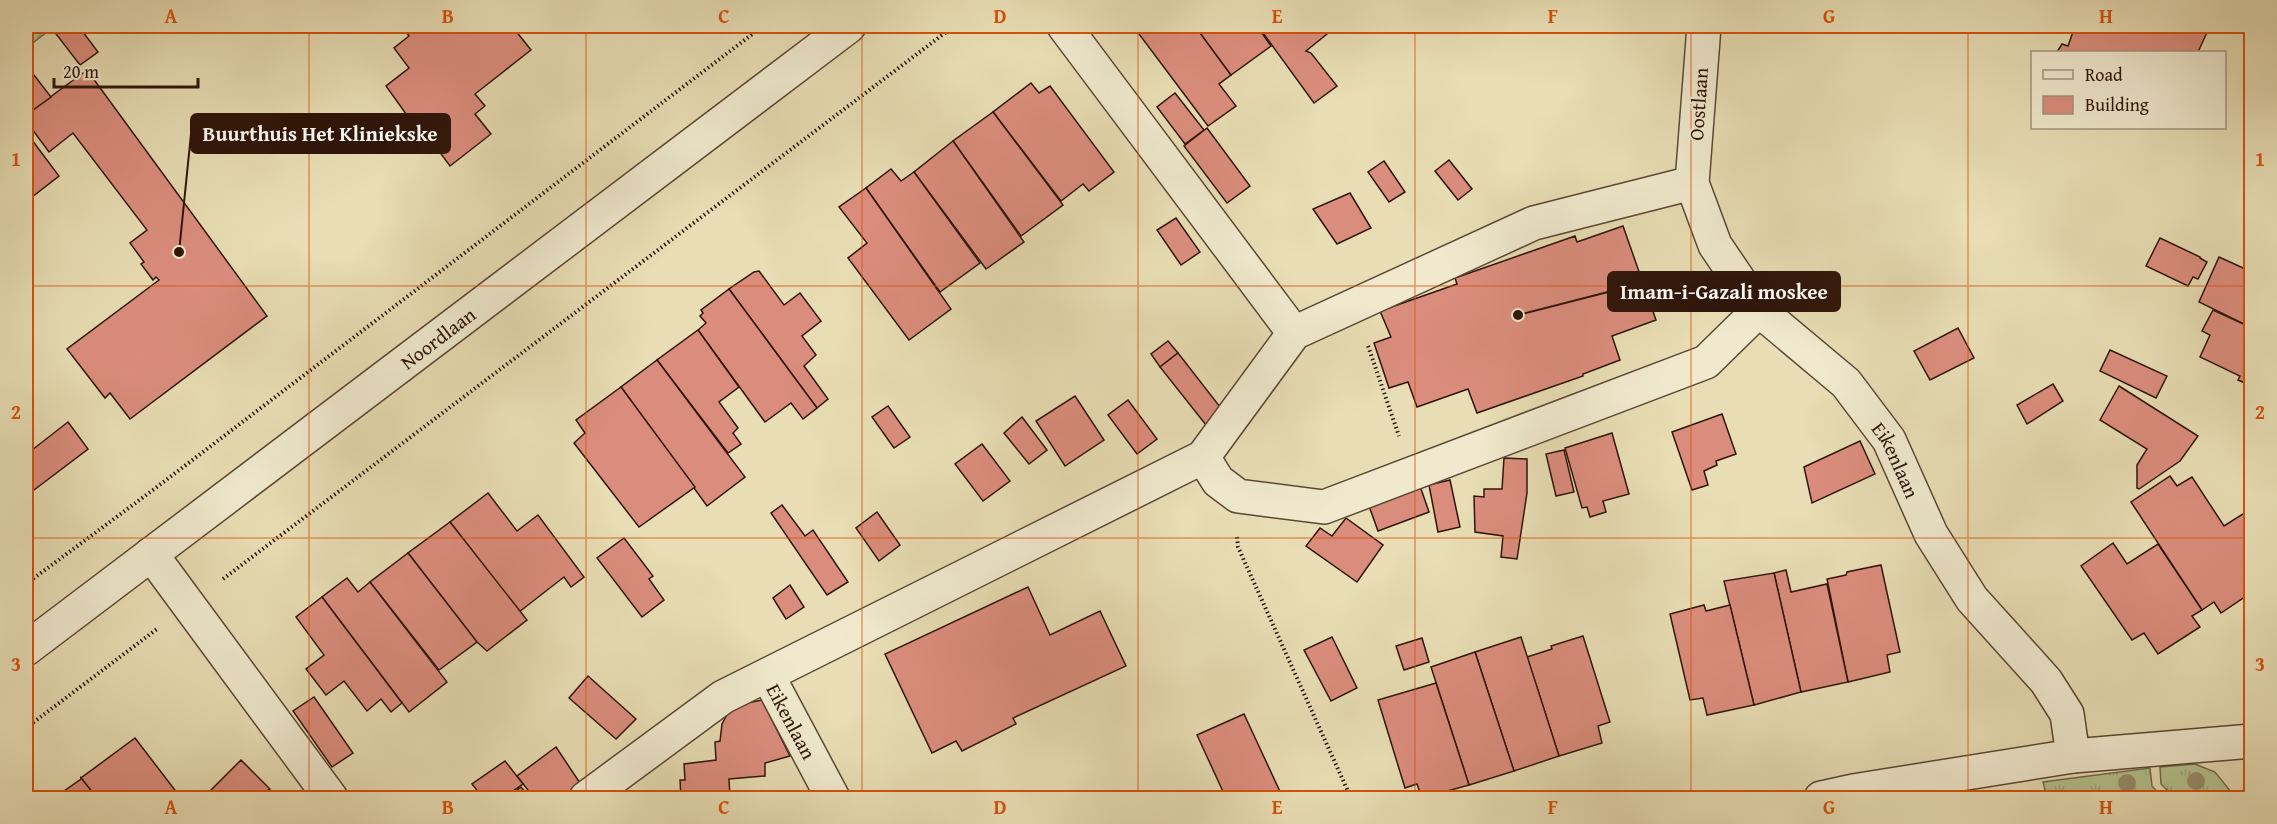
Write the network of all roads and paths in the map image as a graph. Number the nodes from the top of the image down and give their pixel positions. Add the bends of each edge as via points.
1 (763, 26) edge
2 (849, 26) edge
3 (954, 26) edge
4 (1064, 26) edge
5 (1704, 26) edge
6 (1692, 183) junction
7 (1354, 306) junction
8 (1759, 310) junction
9 (1294, 333) junction
10 (1203, 457) junction
11 (1412, 473) junction
12 (1237, 528) dead end
13 (151, 554) junction
14 (26, 584) edge
15 (189, 606) junction
16 (26, 649) edge
17 (768, 676) junction
18 (26, 728) edge
19 (2252, 741) edge
20 (2073, 756) junction
21 (331, 798) edge
22 (585, 798) edge
23 (833, 798) edge
24 (1351, 798) edge
25 (1821, 798) edge

1 - 14 path
2 - 13 street, Noordlaan
3 - 15 path
4 - 9 street
5 - 6 street, Oostlaan
6 - 7 street via 1534,223
6 - 8 street, Eikenlaan via 1715,244
7 - 9 street
7 - 11 path
8 - 11 street via 1706,362
8 - 20 street, Eikenlaan via 1846,383 1889,440 1931,534 1972,599 2046,681 2067,714
9 - 10 street
10 - 11 street via 1218,481 1238,496 1324,507
10 - 17 street
12 - 24 path via 1238,547
13 - 15 street
13 - 16 street, Noordlaan
15 - 18 path
15 - 21 street
17 - 22 street via 723,697
17 - 23 street, Eikenlaan
19 - 20 street
20 - 25 street

